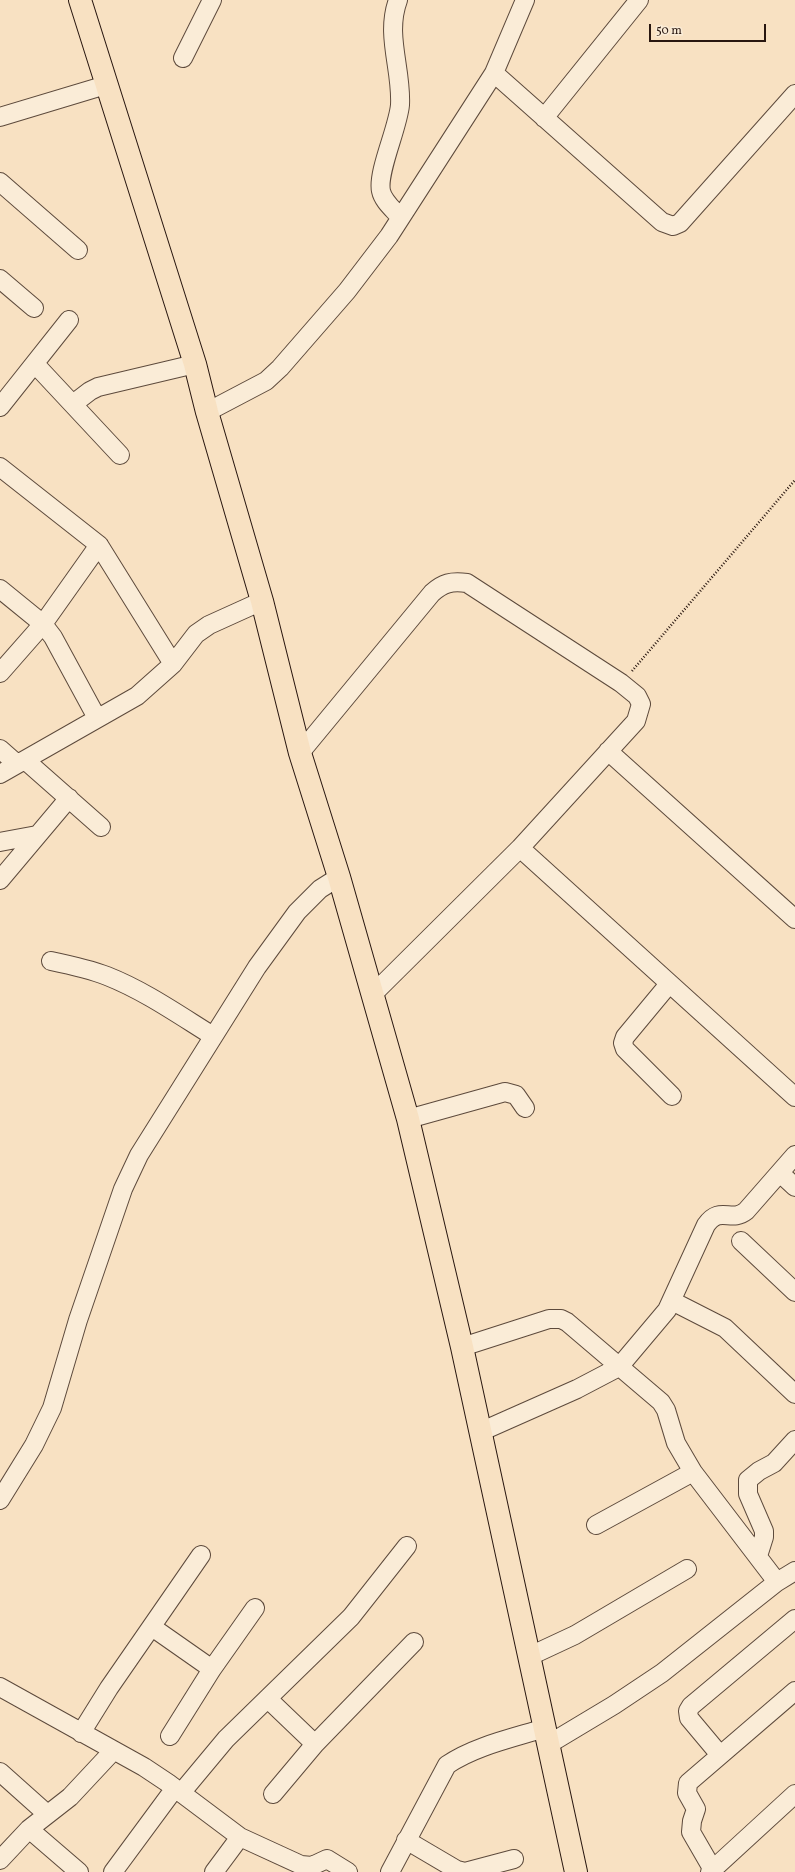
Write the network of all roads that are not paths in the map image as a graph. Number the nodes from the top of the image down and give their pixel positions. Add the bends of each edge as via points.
1 (80, 0) edge
2 (212, 0) edge
3 (398, 0) edge
4 (526, 0) edge
5 (639, 0) edge
6 (183, 58) dead end
7 (494, 73) junction
8 (106, 85) junction
9 (795, 94) edge
10 (0, 117) edge
11 (544, 118) junction
12 (0, 182) edge
13 (400, 217) junction
14 (78, 250) dead end
15 (0, 280) edge
16 (34, 308) dead end
17 (69, 320) dead end
18 (35, 364) junction
19 (195, 364) junction
20 (73, 404) junction
21 (0, 407) edge
22 (207, 412) junction
23 (120, 456) dead end
24 (0, 467) edge
25 (99, 545) junction
26 (0, 589) edge
27 (262, 601) junction
28 (43, 624) junction
29 (172, 664) junction
30 (0, 673) edge
31 (97, 718) junction
32 (0, 749) edge
33 (608, 751) junction
34 (300, 753) junction
35 (21, 762) junction
36 (0, 774) edge
37 (69, 798) junction
38 (101, 827) dead end
39 (37, 835) junction
40 (0, 842) edge
41 (520, 848) junction
42 (339, 877) junction
43 (0, 880) edge
44 (795, 919) edge
45 (51, 961) dead end
46 (668, 984) junction
47 (372, 995) junction
48 (213, 1036) junction
49 (672, 1096) dead end
50 (795, 1097) edge
51 (526, 1108) dead end
52 (408, 1119) junction
53 (795, 1155) edge
54 (780, 1173) junction
55 (795, 1187) edge
56 (741, 1241) dead end
57 (795, 1292) edge
58 (672, 1300) junction
59 (462, 1347) junction
60 (619, 1367) junction
61 (795, 1394) edge
62 (480, 1432) junction
63 (795, 1440) edge
64 (693, 1472) junction
65 (0, 1500) edge
66 (596, 1525) dead end
67 (407, 1546) dead end
68 (201, 1555) dead end
69 (758, 1556) junction
70 (687, 1569) dead end
71 (795, 1571) edge
72 (777, 1582) junction
73 (255, 1608) dead end
74 (795, 1619) edge
75 (152, 1627) junction
76 (414, 1642) dead end
77 (530, 1656) junction
78 (212, 1669) junction
79 (0, 1686) edge
80 (795, 1691) edge
81 (268, 1699) junction
82 (81, 1733) junction
83 (170, 1736) dead end
84 (547, 1736) junction
85 (315, 1744) junction
86 (113, 1751) junction
87 (720, 1756) junction
88 (0, 1772) edge
89 (178, 1790) junction
90 (273, 1794) dead end
91 (795, 1794) edge
92 (47, 1814) junction
93 (29, 1829) junction
94 (240, 1837) junction
95 (406, 1840) junction
96 (0, 1860) edge
97 (514, 1860) dead end
98 (711, 1871) edge
99 (79, 1872) edge
100 (113, 1872) edge
101 (214, 1872) edge
102 (348, 1872) edge
103 (390, 1872) edge
104 (576, 1872) edge

1 - 8 main road
2 - 6 street
3 - 13 street via 392,31 400,105 380,183 383,198
4 - 7 street
5 - 11 street
7 - 11 street
7 - 13 street
8 - 10 street
8 - 19 main road
9 - 11 street via 680,223 674,226 662,222
12 - 14 street
13 - 22 street via 389,236 346,291 280,368 266,381
15 - 16 street
17 - 18 street
18 - 20 street
18 - 21 street
19 - 20 street via 98,387
19 - 22 main road
20 - 23 street
22 - 27 main road
24 - 25 street
25 - 28 street
25 - 29 street
26 - 28 street
27 - 29 street via 209,625 196,634
27 - 34 main road
28 - 30 street
28 - 31 street via 62,651
29 - 31 street via 137,696
31 - 35 street
32 - 35 street
33 - 34 street via 636,721 641,704 637,696 466,583 454,581 442,585 432,594
33 - 41 street
33 - 44 street
34 - 42 main road
35 - 36 street
35 - 37 street
37 - 38 street
37 - 39 street
39 - 40 street
39 - 43 street
41 - 46 street
41 - 47 street
42 - 47 main road
42 - 48 street via 320,889 297,912 248,980
45 - 48 street via 97,972 118,981
46 - 49 street via 625,1037 623,1043 625,1049
46 - 50 street
47 - 52 main road
48 - 65 street via 131,1170 78,1320 52,1408 34,1445
51 - 52 street via 516,1095 505,1092
52 - 59 main road
53 - 54 street
54 - 55 street
54 - 58 street via 741,1215 723,1214 711,1217
56 - 57 street
58 - 60 street via 667,1310
58 - 61 street via 725,1328
59 - 60 street via 554,1318 567,1322
59 - 62 main road
60 - 62 street via 577,1389
60 - 64 street via 664,1406 676,1443
62 - 77 main road
63 - 69 street via 774,1463 748,1480 748,1494 764,1531
64 - 66 street
64 - 69 street
67 - 81 street via 351,1617
68 - 75 street
69 - 72 street
70 - 77 street via 575,1636
71 - 72 street
72 - 84 street via 662,1673 614,1705
73 - 78 street
74 - 87 street via 688,1711 689,1718
75 - 78 street
75 - 82 street
76 - 85 street
77 - 84 main road
78 - 83 street
79 - 82 street
80 - 87 street
81 - 85 street
81 - 89 street
82 - 86 street
84 - 95 street via 493,1744 447,1765
84 - 104 main road
85 - 90 street
86 - 89 street via 144,1767
86 - 92 street via 70,1797
87 - 98 street via 688,1783 686,1788 696,1809 691,1832
88 - 92 street
89 - 94 street
89 - 100 street
91 - 98 street
92 - 93 street
93 - 96 street
93 - 99 street
94 - 101 street
94 - 102 street via 301,1865 312,1866 327,1859
95 - 97 street via 457,1870 465,1872
95 - 103 street

